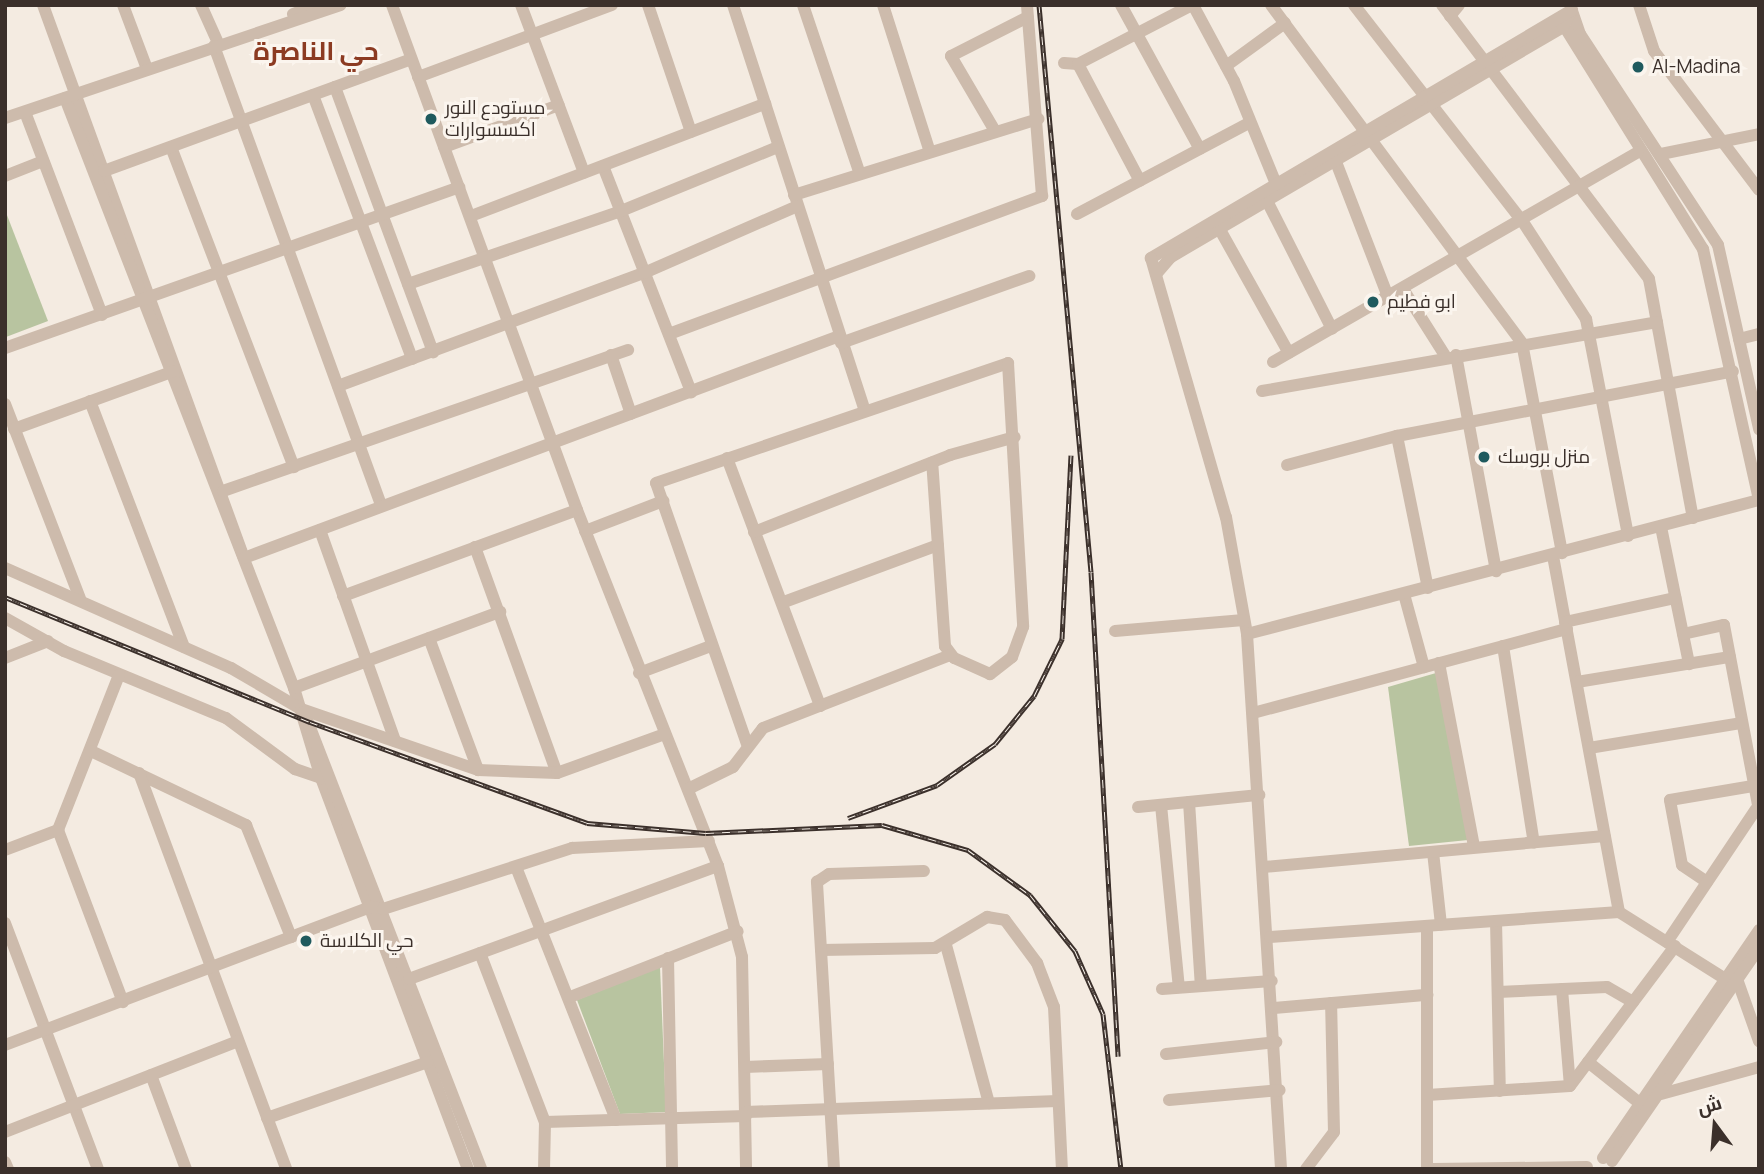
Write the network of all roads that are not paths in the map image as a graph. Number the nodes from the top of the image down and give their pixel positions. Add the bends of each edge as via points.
1 (43, 5) edge
2 (123, 5) edge
3 (201, 5) edge
4 (316, 5) edge
5 (341, 5) edge
6 (392, 5) edge
7 (521, 5) edge
8 (612, 5) edge
9 (648, 5) edge
10 (733, 5) edge
11 (803, 5) edge
12 (883, 5) edge
13 (1121, 5) edge
14 (1193, 5) edge
15 (1271, 5) edge
16 (1354, 5) edge
17 (1459, 5) edge
18 (1639, 5) edge
19 (1571, 7) edge
20 (1558, 9) edge
21 (1028, 11) edge
22 (1446, 11) edge
23 (1285, 23) junction
24 (1563, 27) junction
25 (1137, 34) junction
26 (532, 35) junction
27 (216, 45) junction
28 (1482, 59) junction
29 (411, 60) junction
30 (1064, 63) dead end
31 (1078, 64) junction
32 (1226, 66) junction
33 (147, 69) junction
34 (1493, 69) junction
35 (418, 77) junction
36 (335, 87) junction
37 (313, 95) junction
38 (71, 96) junction
39 (1426, 100) junction
40 (765, 104) junction
41 (559, 105) junction
42 (24, 112) junction
43 (5, 118) edge
44 (1038, 119) junction
45 (241, 121) junction
46 (1249, 123) junction
47 (995, 131) junction
48 (691, 132) junction
49 (1370, 134) junction
50 (1759, 134) edge
51 (1720, 141) junction
52 (170, 147) junction
53 (444, 147) junction
54 (778, 147) junction
55 (1200, 149) junction
56 (930, 152) junction
57 (1638, 152) junction
58 (1661, 154) junction
59 (43, 161) junction
60 (1336, 162) junction
61 (603, 166) junction
62 (104, 171) junction
63 (584, 173) junction
64 (860, 174) junction
65 (5, 176) edge
66 (1140, 181) junction
67 (459, 187) junction
68 (1581, 187) junction
69 (1278, 189) junction
70 (1759, 190) edge
71 (1265, 196) junction
72 (795, 201) junction
73 (621, 211) junction
74 (1077, 214) dead end
75 (382, 215) junction
76 (471, 216) junction
77 (1522, 222) junction
78 (362, 223) junction
79 (1219, 229) junction
80 (288, 250) junction
81 (1458, 257) junction
82 (486, 261) junction
83 (644, 273) junction
84 (1157, 273) junction
85 (219, 275) junction
86 (820, 276) junction
87 (1029, 276) dead end
88 (408, 284) junction
89 (1403, 289) junction
90 (1388, 297) junction
91 (147, 302) junction
92 (103, 315) junction
93 (1657, 322) junction
94 (510, 325) junction
95 (1332, 328) junction
96 (1591, 332) junction
97 (669, 334) junction
98 (1759, 334) edge
99 (1739, 339) junction
100 (840, 340) junction
101 (1522, 343) junction
102 (5, 348) edge
103 (628, 350) dead end
104 (433, 352) junction
105 (1289, 353) junction
106 (611, 355) junction
107 (1451, 356) junction
108 (412, 359) junction
109 (1273, 362) dead end
110 (173, 371) junction
111 (1733, 372) junction
112 (531, 384) junction
113 (1668, 384) junction
114 (338, 386) junction
115 (1262, 391) dead end
116 (691, 392) junction
117 (1603, 397) junction
118 (90, 401) junction
119 (5, 404) edge
120 (864, 409) junction
121 (1535, 410) junction
122 (631, 414) junction
123 (1468, 422) junction
124 (14, 429) junction
125 (1759, 429) edge
126 (1396, 436) junction
127 (1015, 437) junction
128 (553, 444) junction
129 (359, 445) junction
130 (727, 458) junction
131 (932, 463) junction
132 (1287, 465) dead end
133 (294, 467) junction
134 (223, 491) junction
135 (1759, 500) edge
136 (663, 501) junction
137 (381, 506) junction
138 (577, 510) junction
139 (1693, 518) junction
140 (1661, 527) junction
141 (320, 530) junction
142 (585, 531) junction
143 (754, 532) junction
144 (1628, 536) junction
145 (938, 545) junction
146 (475, 547) junction
147 (1558, 554) junction
148 (244, 558) junction
149 (5, 568) edge
150 (1496, 570) junction
151 (1428, 588) junction
152 (1404, 594) junction
153 (343, 596) junction
154 (80, 598) junction
155 (1675, 598) junction
156 (784, 603) junction
157 (500, 612) junction
158 (5, 618) edge
159 (1244, 620) junction
160 (1566, 625) junction
161 (1115, 631) dead end
162 (1247, 634) junction
163 (1683, 634) junction
164 (429, 638) junction
165 (48, 641) junction
166 (711, 646) junction
167 (1503, 646) junction
168 (184, 648) junction
169 (950, 655) junction
170 (1730, 657) junction
171 (5, 658) edge
172 (366, 662) junction
173 (1439, 663) junction
174 (1689, 664) junction
175 (1424, 667) junction
176 (639, 673) junction
177 (119, 675) junction
178 (1577, 682) junction
179 (294, 688) junction
180 (820, 706) junction
181 (301, 709) junction
182 (1253, 713) junction
183 (1742, 723) junction
184 (665, 734) junction
185 (395, 741) junction
186 (747, 744) junction
187 (1589, 748) junction
188 (91, 751) junction
189 (478, 770) junction
190 (557, 772) junction
191 (139, 773) junction
192 (321, 778) junction
193 (1753, 786) junction
194 (688, 789) junction
195 (1259, 795) junction
196 (1189, 802) junction
197 (1160, 804) junction
198 (1138, 807) dead end
199 (1758, 810) edge
200 (58, 830) junction
201 (1605, 836) junction
202 (709, 841) junction
203 (1534, 843) junction
204 (1474, 848) junction
205 (5, 850) edge
206 (1433, 852) junction
207 (718, 866) junction
208 (516, 867) junction
209 (1264, 867) junction
210 (924, 872) dead end
211 (1707, 882) junction
212 (377, 908) junction
213 (1619, 912) junction
214 (1496, 921) junction
215 (5, 923) edge
216 (1441, 925) junction
217 (1427, 926) junction
218 (543, 930) junction
219 (1759, 930) edge
220 (738, 931) junction
221 (291, 937) junction
222 (1270, 937) junction
223 (1671, 944) junction
224 (946, 945) junction
225 (1759, 948) edge
226 (821, 950) junction
227 (480, 953) junction
228 (668, 958) junction
229 (210, 969) junction
230 (410, 979) junction
231 (1730, 979) junction
232 (1272, 981) junction
233 (1201, 986) junction
234 (1179, 987) junction
235 (1162, 989) dead end
236 (1562, 989) junction
237 (1497, 992) junction
238 (1427, 995) junction
239 (570, 998) junction
240 (123, 1002) junction
241 (1633, 1002) junction
242 (1331, 1003) junction
243 (1274, 1008) junction
244 (46, 1031) junction
245 (238, 1041) junction
246 (1759, 1041) edge
247 (1276, 1042) junction
248 (5, 1045) edge
249 (1166, 1054) dead end
250 (428, 1062) junction
251 (1588, 1062) junction
252 (828, 1064) junction
253 (745, 1067) junction
254 (1759, 1067) edge
255 (151, 1075) junction
256 (1570, 1086) junction
257 (1279, 1090) junction
258 (1500, 1091) junction
259 (1661, 1094) junction
260 (1427, 1096) junction
261 (1169, 1100) dead end
262 (1058, 1101) junction
263 (989, 1103) junction
264 (74, 1105) junction
265 (1642, 1105) junction
266 (831, 1109) junction
267 (746, 1114) junction
268 (267, 1118) junction
269 (672, 1118) junction
270 (616, 1120) junction
271 (545, 1122) junction
272 (5, 1132) edge
273 (5, 1163) edge
274 (1612, 1163) edge
275 (1586, 1168) edge
276 (8, 1169) edge
277 (98, 1169) edge
278 (186, 1169) edge
279 (286, 1169) edge
280 (468, 1169) edge
281 (481, 1169) edge
282 (544, 1169) edge
283 (672, 1169) edge
284 (746, 1169) edge
285 (834, 1169) edge
286 (1062, 1169) edge
287 (1281, 1169) edge
288 (1306, 1169) edge
289 (1427, 1169) edge
290 (1433, 1169) edge

1 - 38 street
2 - 33 street
3 - 27 street
4 - 27 street
5 - 27 street
6 - 29 street
7 - 26 street
8 - 26 street
9 - 48 street
10 - 40 street
11 - 64 street
12 - 56 street
13 - 25 street
14 - 25 street
14 - 32 street
15 - 23 street
16 - 39 street
17 - 22 street
18 - 51 street via 1654,51
19 - 20 street
19 - 24 street
19 - 58 street via 1580,34
20 - 24 street
20 - 28 street
21 - 44 street
21 - 47 street via 951,55
22 - 28 street
23 - 32 street
23 - 49 street
24 - 34 street
24 - 57 street
25 - 31 street
25 - 55 street
26 - 35 street
26 - 41 street
27 - 33 street
27 - 45 street
28 - 34 street
28 - 39 street
29 - 35 street
29 - 36 street
30 - 31 street
31 - 66 street
32 - 46 street
33 - 38 street
34 - 39 street
34 - 68 street
35 - 53 street
36 - 37 street
36 - 75 street
37 - 45 street
37 - 78 street
38 - 42 street
38 - 62 street
38 - 91 street
39 - 49 street
39 - 77 street
40 - 48 street
40 - 54 street
41 - 53 street
41 - 63 street
42 - 43 street
42 - 59 street
44 - 47 street
44 - 86 street via 1042,196
45 - 52 street
45 - 80 street
46 - 55 street
46 - 69 street
47 - 56 street
48 - 61 street
49 - 60 street
49 - 69 street
49 - 81 street
50 - 51 street
51 - 58 street
51 - 70 street
52 - 62 street
52 - 85 street
53 - 67 street
54 - 72 street
54 - 73 street
55 - 66 street
56 - 64 street
57 - 68 street
57 - 111 street via 1703,249
58 - 99 street via 1718,245
59 - 65 street
59 - 92 street
60 - 69 street
60 - 90 street
61 - 63 street
61 - 73 street
62 - 91 street
63 - 76 street
64 - 72 street
66 - 74 street
67 - 75 street
67 - 76 street
68 - 77 street
68 - 93 street via 1649,279
69 - 71 street
71 - 79 street
71 - 84 street via 1151,258
71 - 95 street
72 - 83 street
72 - 86 street
73 - 82 street
73 - 83 street
75 - 78 street
75 - 88 street
76 - 82 street
77 - 81 street
77 - 96 street
78 - 80 street
78 - 108 street
79 - 84 street via 1171,257
79 - 105 street
80 - 85 street
80 - 114 street
81 - 89 street
81 - 101 street
82 - 88 street
82 - 94 street
83 - 94 street
83 - 97 street
84 - 159 street via 1226,517
85 - 91 street
85 - 133 street
86 - 97 street
86 - 100 street
87 - 100 street
88 - 104 street
89 - 90 street
89 - 107 street
90 - 95 street
91 - 92 street
91 - 110 street
92 - 102 street
93 - 96 street
93 - 113 street
94 - 104 street
94 - 112 street
95 - 105 street
96 - 101 street
96 - 117 street
97 - 116 street
98 - 99 street
99 - 125 street
100 - 116 street
100 - 120 street
101 - 107 street
101 - 121 street
103 - 106 street
104 - 108 street
105 - 109 street
106 - 112 street
106 - 122 street
107 - 115 street
107 - 123 street
108 - 114 street
110 - 118 street
110 - 134 street
110 - 148 street
111 - 113 street
111 - 135 street
112 - 128 street
112 - 129 street
113 - 117 street
113 - 139 street
114 - 129 street
116 - 122 street
117 - 121 street
117 - 144 street
118 - 124 street
118 - 168 street
119 - 124 street
120 - 127 street via 1004,361 1013,374
120 - 130 street
121 - 123 street
121 - 147 street
122 - 128 street
123 - 126 street
123 - 150 street
124 - 154 street
126 - 132 street
126 - 151 street
127 - 131 street
127 - 169 street via 1022,635 1008,662 990,674
128 - 137 street
128 - 138 street
129 - 133 street
129 - 137 street
130 - 136 street via 656,483
130 - 143 street
131 - 143 street
131 - 145 street
133 - 134 street
134 - 148 street
135 - 139 street
136 - 142 street
136 - 166 street
137 - 141 street
138 - 142 street
138 - 146 street
139 - 140 street
140 - 144 street
140 - 155 street
141 - 148 street
141 - 153 street
142 - 176 street
143 - 156 street
144 - 147 street
145 - 156 street
145 - 169 street
146 - 153 street
146 - 157 street
147 - 150 street
147 - 160 street
148 - 179 street
149 - 154 street
150 - 151 street
151 - 152 street
152 - 162 street
152 - 175 street
153 - 172 street
154 - 168 street
155 - 160 street
155 - 163 street
156 - 180 street
157 - 164 street
157 - 190 street
158 - 165 street
159 - 161 street
159 - 162 street
160 - 167 street
160 - 178 street
162 - 182 street
163 - 170 street via 1724,625
163 - 174 street
164 - 172 street
164 - 189 street
165 - 171 street
165 - 177 street
166 - 176 street
166 - 186 street
167 - 173 street
167 - 203 street
168 - 181 street
169 - 180 street
170 - 174 street
170 - 183 street
172 - 179 street
172 - 185 street
173 - 175 street
173 - 204 street
174 - 178 street
175 - 182 street
176 - 184 street
177 - 188 street
177 - 192 street via 226,718 295,769
178 - 187 street
179 - 181 street
180 - 186 street via 763,728
181 - 185 street
181 - 192 street
181 - 212 street
182 - 195 street
183 - 187 street
183 - 193 street
184 - 190 street
184 - 194 street
185 - 189 street
186 - 194 street via 733,767
187 - 201 street
188 - 191 street
188 - 200 street
189 - 190 street
191 - 221 street via 246,825
191 - 229 street
192 - 212 street
193 - 199 street
193 - 211 street via 1670,800 1682,865
194 - 202 street
195 - 196 street
195 - 209 street
196 - 197 street
196 - 233 street
197 - 198 street
197 - 234 street
199 - 211 street
200 - 205 street
200 - 240 street
201 - 203 street
201 - 213 street
202 - 207 street
202 - 208 street via 593,843
203 - 204 street
204 - 206 street
206 - 209 street
206 - 216 street
207 - 218 street
207 - 220 street
208 - 212 street
208 - 218 street
209 - 222 street
210 - 226 street via 822,876
211 - 223 street
212 - 221 street
212 - 230 street
212 - 250 street
213 - 214 street
213 - 223 street
214 - 216 street
214 - 237 street
215 - 244 street
216 - 217 street
217 - 222 street
217 - 238 street
218 - 227 street
218 - 239 street
219 - 231 street
220 - 228 street
220 - 253 street
221 - 229 street
222 - 232 street
223 - 231 street
223 - 241 street
224 - 226 street
224 - 262 street via 997,916 1037,963 1054,1007
224 - 263 street
225 - 231 street
226 - 252 street
227 - 230 street
227 - 271 street
228 - 239 street
228 - 269 street
229 - 240 street
229 - 245 street
230 - 281 street
231 - 246 street
231 - 259 street
231 - 265 street
232 - 233 street
232 - 243 street
233 - 234 street
234 - 235 street
236 - 237 street
236 - 241 street via 1607,987
236 - 256 street
237 - 258 street
238 - 242 street
238 - 260 street
239 - 270 street
240 - 244 street
241 - 251 street
242 - 243 street
242 - 288 street via 1334,1132
243 - 247 street
244 - 248 street
244 - 264 street
245 - 255 street
245 - 268 street
247 - 249 street
247 - 257 street
250 - 268 street
250 - 280 street
251 - 256 street
251 - 265 street
252 - 253 street
252 - 266 street
253 - 267 street
254 - 259 street
255 - 264 street
255 - 278 street
256 - 258 street
257 - 261 street
257 - 287 street
258 - 260 street
259 - 274 street
260 - 289 street
262 - 263 street
262 - 286 street
263 - 266 street
264 - 272 street
264 - 277 street
265 - 274 street
266 - 267 street
266 - 285 street
267 - 269 street
267 - 284 street
268 - 279 street
269 - 270 street
269 - 283 street
270 - 271 street
271 - 282 street
273 - 276 street
274 - 275 street
275 - 290 street

